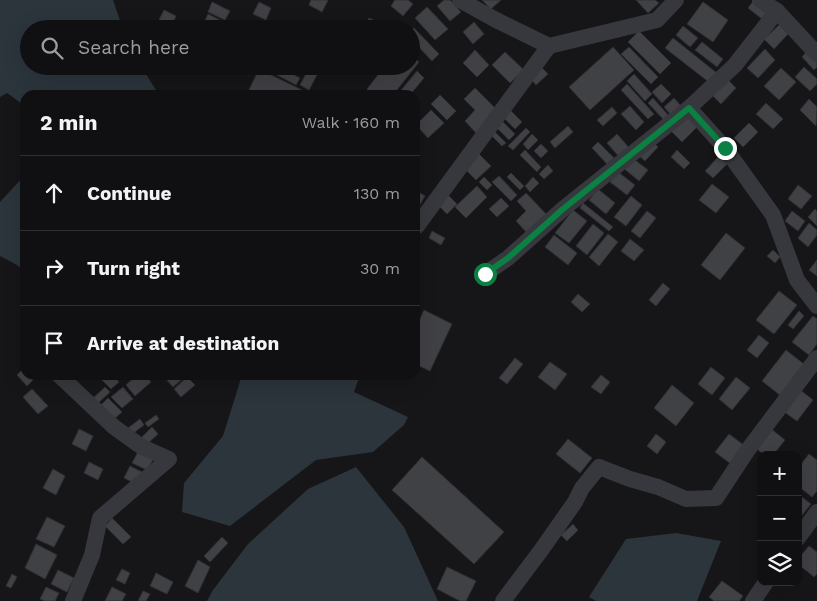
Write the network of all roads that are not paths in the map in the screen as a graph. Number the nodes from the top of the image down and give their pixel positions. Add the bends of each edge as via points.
1 (460, 0) edge
2 (676, 0) edge
3 (760, 0) edge
4 (777, 11) junction
5 (549, 46) junction
6 (817, 54) edge
7 (689, 108) junction
8 (420, 222) edge
9 (485, 274) dead end
10 (817, 306) edge
11 (817, 358) edge
12 (65, 380) edge
13 (817, 512) edge
14 (802, 533) edge
15 (763, 586) edge
16 (73, 601) edge
17 (503, 601) edge
18 (753, 601) edge

1 - 5 street
2 - 5 street via 657,20
3 - 4 street
4 - 6 street
4 - 7 street via 735,65
5 - 8 street
7 - 9 street
7 - 10 street via 725,148 773,215 797,280
11 - 17 street via 716,498 686,499 599,467
12 - 16 street via 114,427 142,447 169,459 100,518 92,555
13 - 14 street
15 - 18 street

